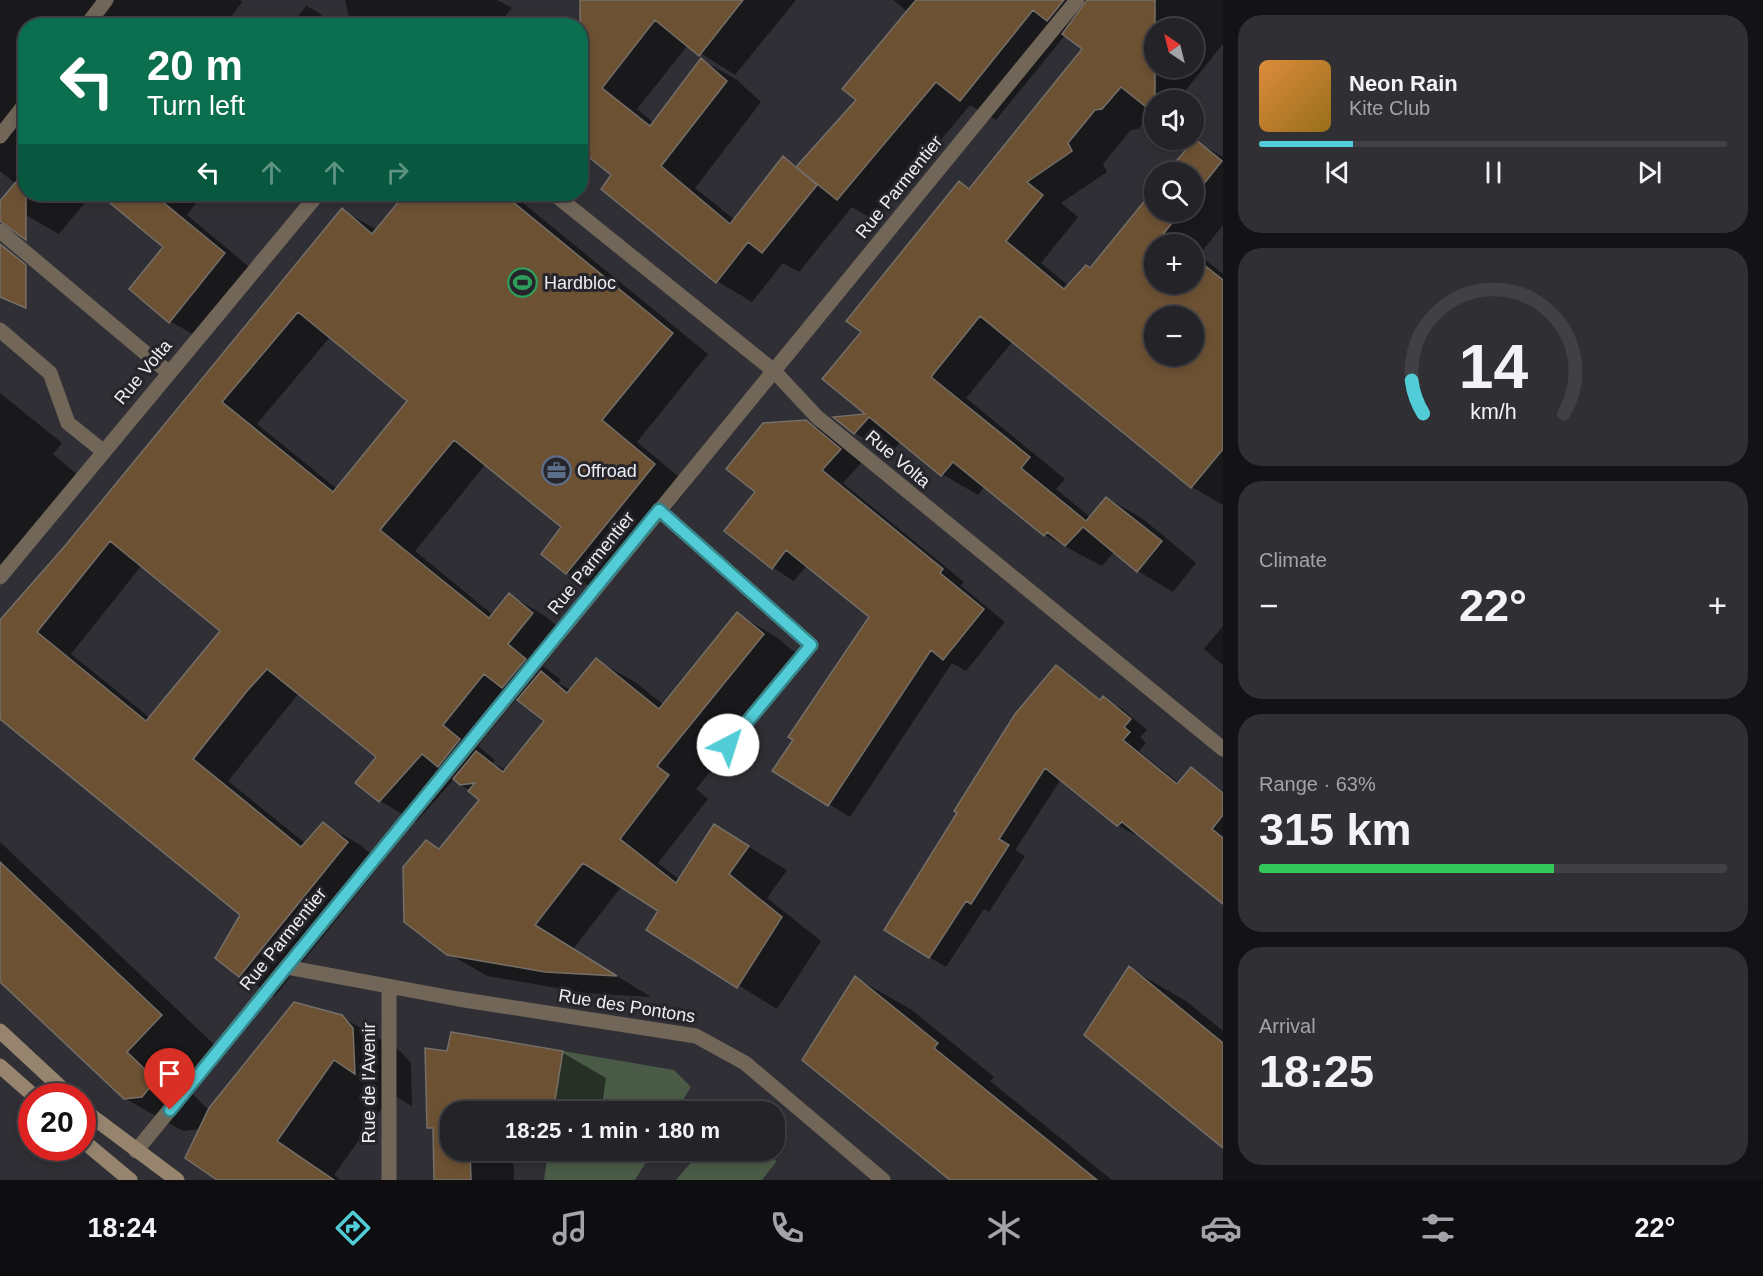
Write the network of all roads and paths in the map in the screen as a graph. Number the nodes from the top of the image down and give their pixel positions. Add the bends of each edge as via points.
1 (106, 0) edge
2 (1077, 0) edge
3 (92, 18) edge
4 (18, 113) edge
5 (0, 136) edge
6 (312, 201) edge
7 (563, 201) edge
8 (0, 231) edge
9 (0, 330) edge
10 (774, 371) junction
11 (168, 372) junction
12 (103, 451) junction
13 (659, 510) junction
14 (0, 577) edge
15 (728, 745) dead end
16 (1223, 749) edge
17 (286, 968) junction
18 (389, 987) junction
19 (0, 1031) edge
20 (0, 1066) edge
21 (19, 1083) edge
22 (56, 1083) edge
23 (96, 1120) edge
24 (136, 1151) junction
25 (96, 1152) edge
26 (130, 1180) edge
27 (177, 1180) edge
28 (389, 1180) edge
29 (883, 1180) edge

1 - 3 street
2 - 10 street, Rue Parmentier
4 - 5 street
6 - 11 street, Rue Volta
7 - 10 street, Rue Volta
8 - 11 street
9 - 12 street via 50,373 68,423
10 - 13 street, Rue Parmentier
10 - 16 street, Rue Volta via 817,417
11 - 12 street, Rue Volta
12 - 14 street, Rue Volta
13 - 15 street via 811,645
13 - 17 street, Rue Parmentier
17 - 18 street, Rue des Pontons
17 - 24 street, Rue Parmentier
18 - 28 street, Rue de l'Avenir
18 - 29 street, Rue des Pontons via 696,1036 745,1063
19 - 22 main road
20 - 21 main road
23 - 24 main road
24 - 27 main road
25 - 26 main road

